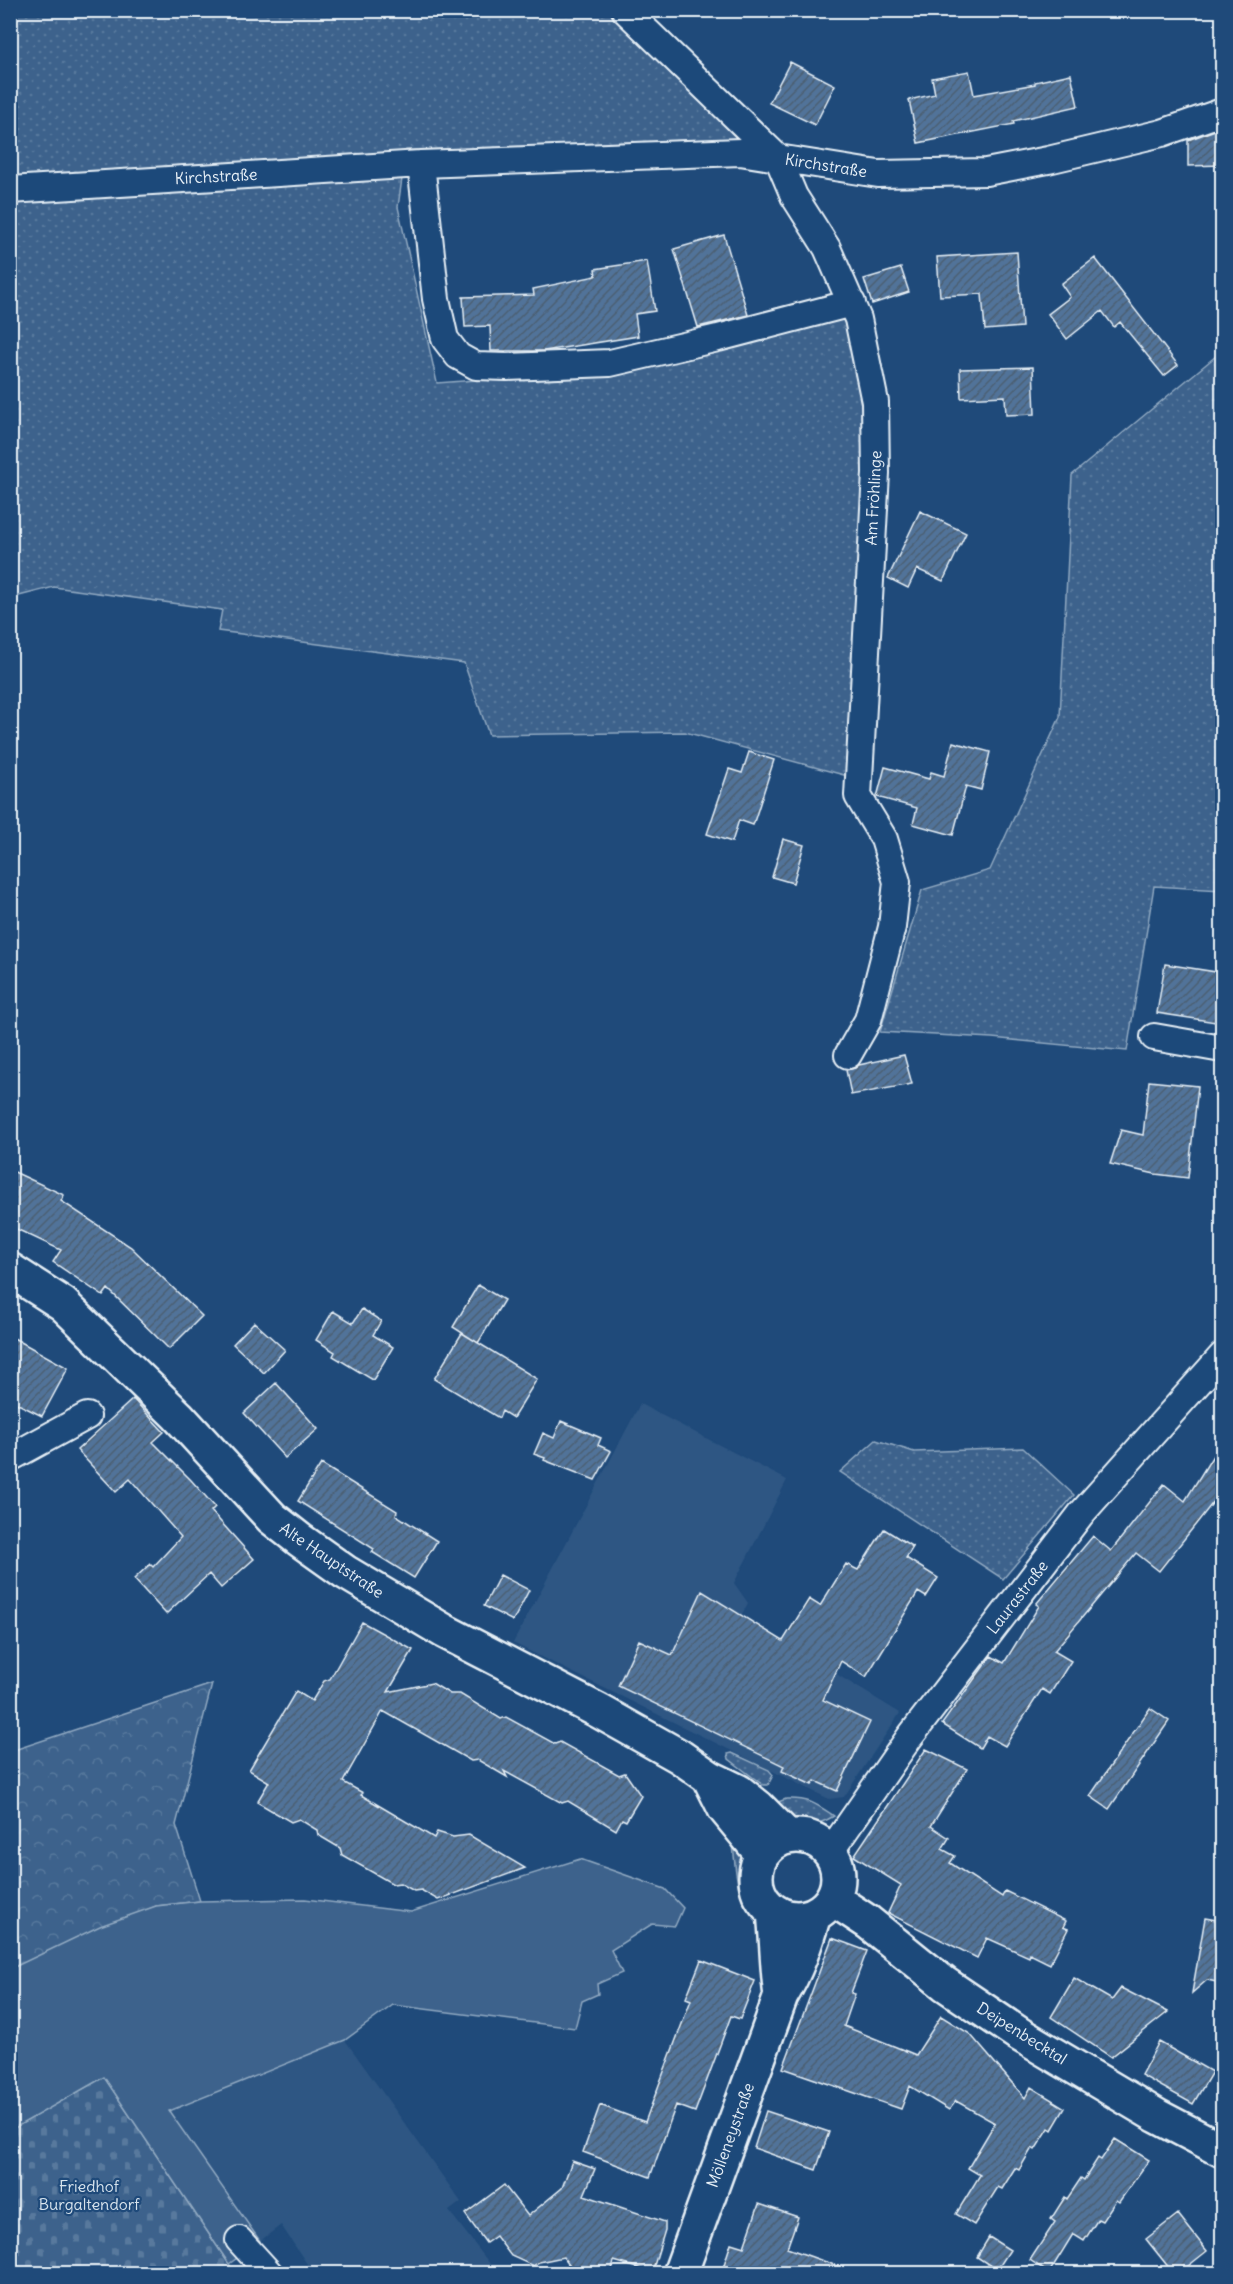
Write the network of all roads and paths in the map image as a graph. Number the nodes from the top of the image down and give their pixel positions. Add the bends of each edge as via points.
1 (625, 10) edge
2 (1222, 112) edge
3 (778, 158) junction
4 (421, 164) junction
5 (10, 190) edge
6 (852, 303) junction
7 (1154, 1036) dead end
8 (1222, 1049) edge
9 (848, 1054) dead end
10 (10, 1270) edge
11 (1222, 1356) edge
12 (87, 1416) dead end
13 (10, 1458) edge
14 (775, 1845) junction
15 (830, 1852) junction
16 (823, 1907) junction
17 (774, 1912) junction
18 (781, 1996) junction
19 (1222, 2150) edge
20 (239, 2240) dead end
21 (270, 2274) edge
22 (680, 2274) edge

1 - 3 street, Am Fröhlinge
2 - 3 street, Kirchstraße via 1162,133 986,172 878,174
3 - 4 street, Kirchstraße via 740,152
3 - 6 street, Am Fröhlinge via 794,196 827,248
4 - 5 street, Kirchstraße
4 - 6 street via 436,299 445,339 458,356 476,366 610,363
6 - 9 street, Am Fröhlinge via 874,402 876,473 858,796 884,839 897,882 892,927 868,1020
7 - 8 street
10 - 14 main road, Alte Hauptstraße via 63,1304 178,1416 272,1518 300,1540 444,1631 599,1711 738,1791 758,1807
11 - 15 street, Laurastraße via 1081,1514 909,1738
12 - 13 street
14 - 15 main road via 803,1836 818,1841
14 - 17 main road via 756,1870 756,1886 762,1901
15 - 16 main road via 837,1866 838,1883
16 - 17 main road via 794,1919
16 - 18 main road, Mölleneystraße
16 - 19 main road, Deipenbecktal via 868,1922 945,1984 1019,2034
17 - 18 main road, Mölleneystraße
18 - 22 main road, Mölleneystraße
20 - 21 street

